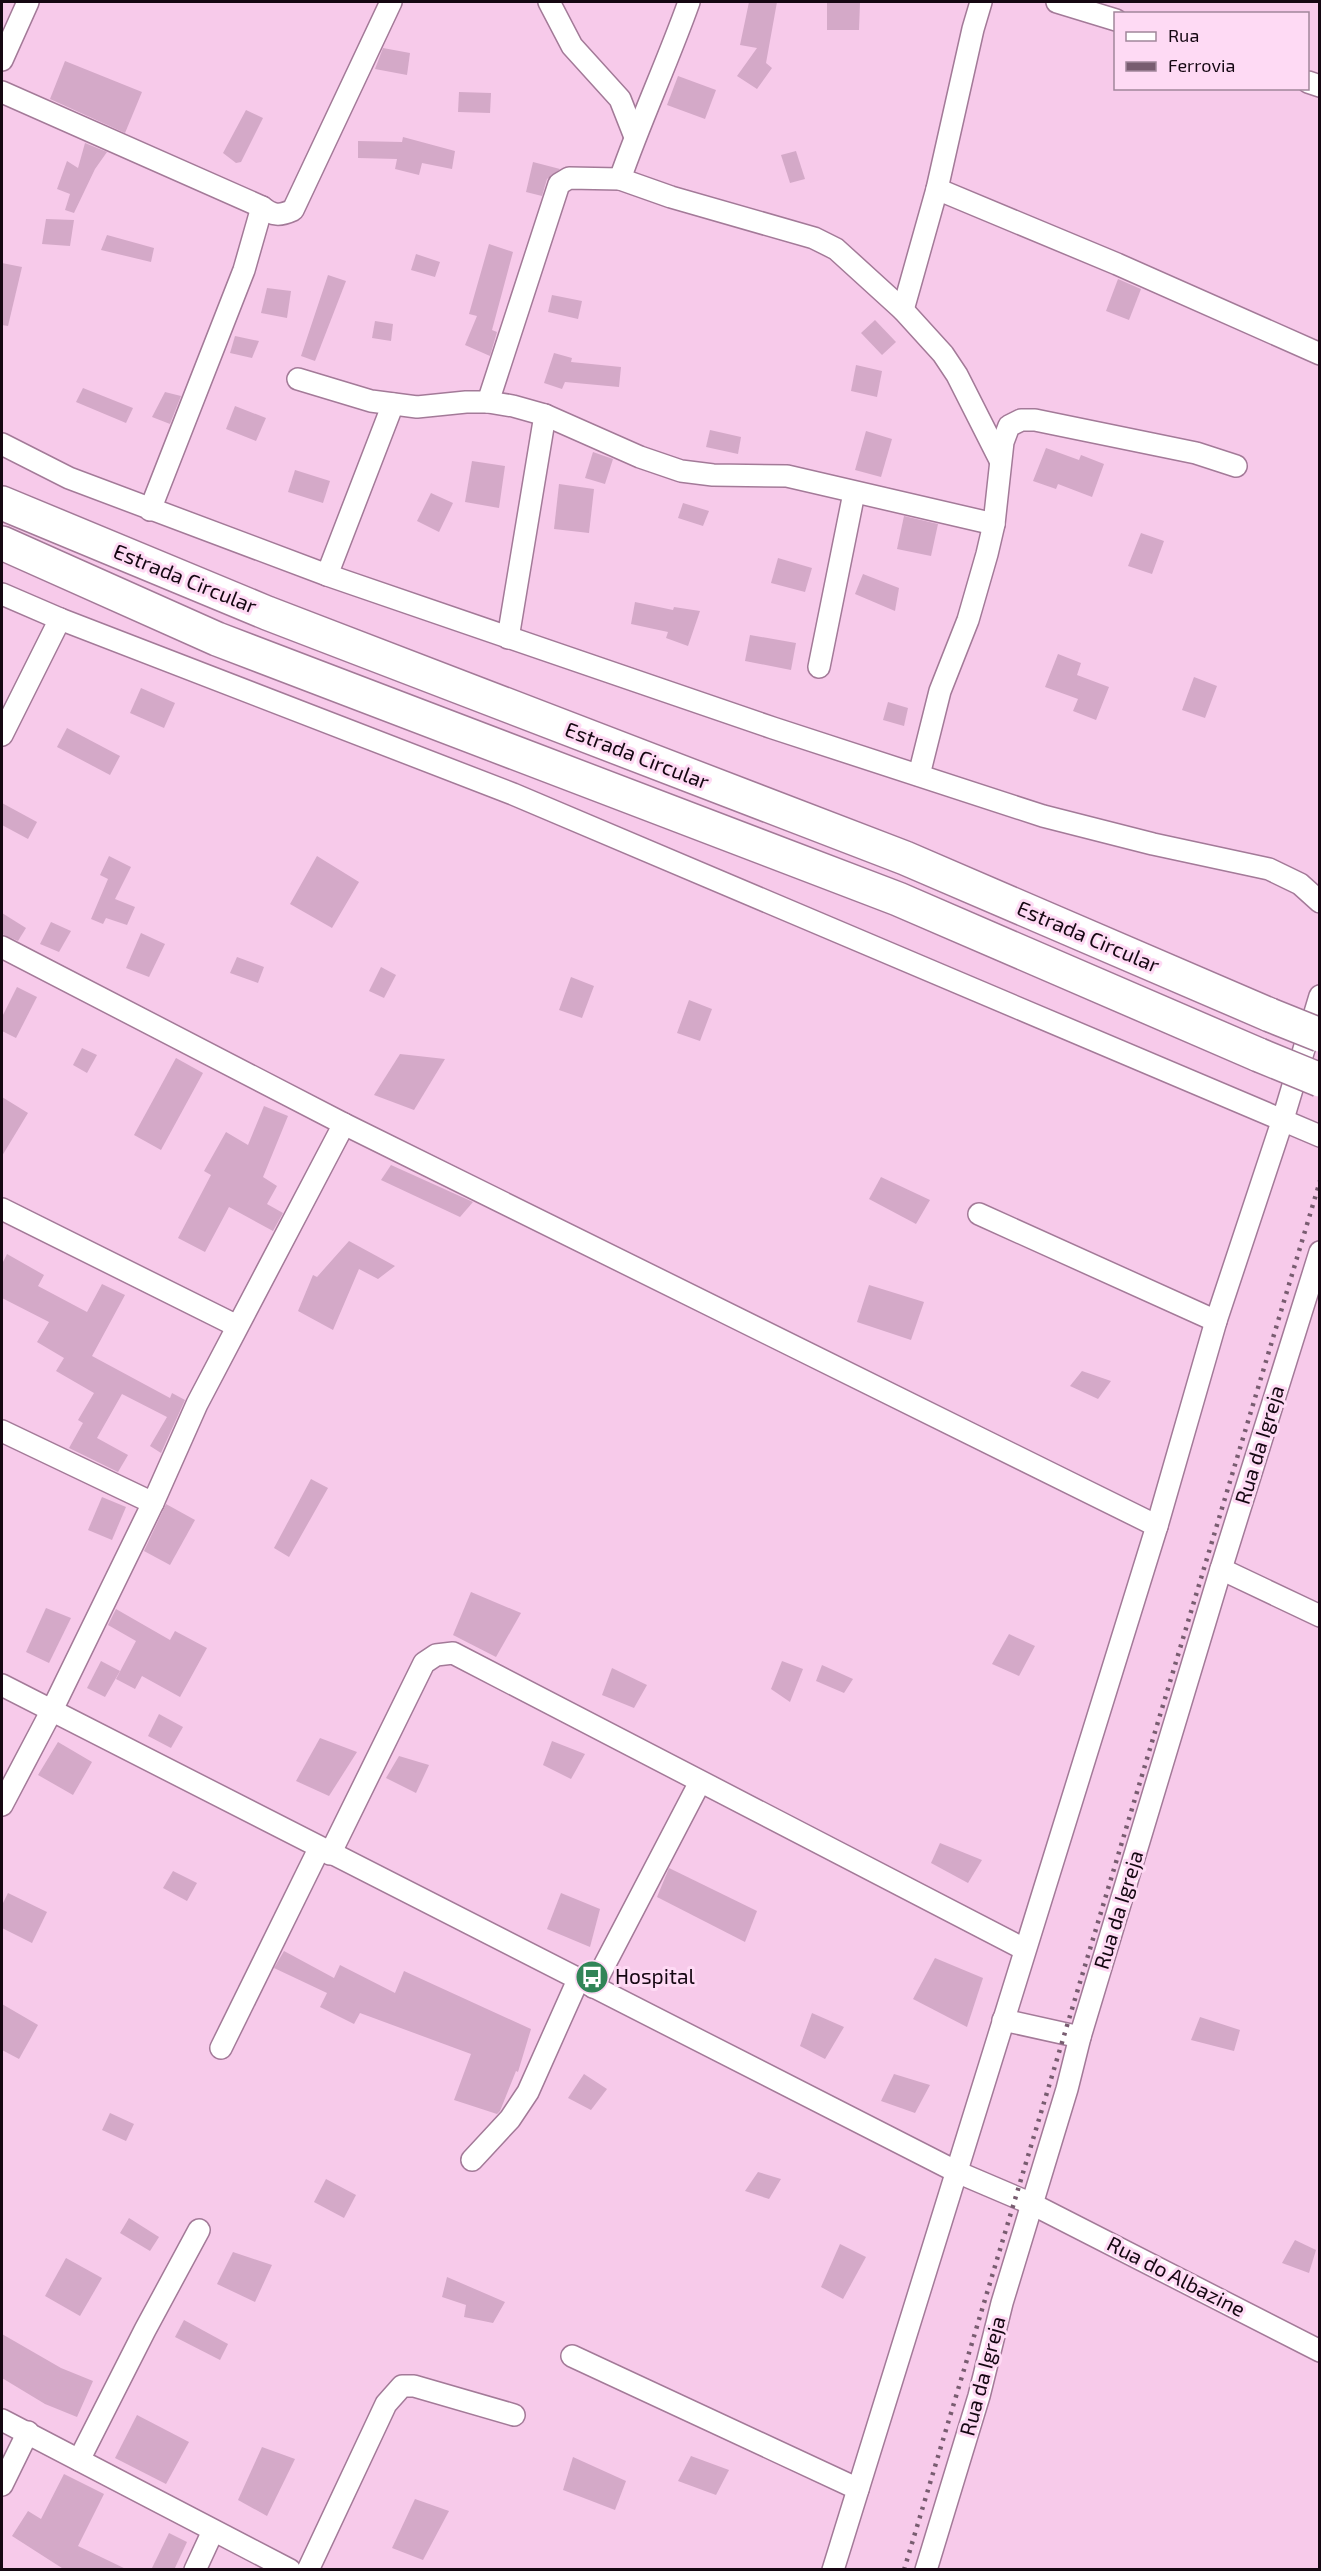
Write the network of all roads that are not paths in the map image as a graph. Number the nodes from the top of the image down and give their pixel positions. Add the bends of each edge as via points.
1 (27, 2) edge
2 (391, 2) edge
3 (549, 2) edge
4 (689, 2) edge
5 (981, 2) edge
6 (1057, 2) edge
7 (1114, 19) edge
8 (2, 60) edge
9 (2, 92) edge
10 (635, 137) junction
11 (620, 179) junction
12 (937, 189) junction
13 (262, 207) junction
14 (903, 310) junction
15 (1320, 354) edge
16 (298, 380) dead end
17 (488, 402) junction
18 (393, 404) junction
19 (545, 415) junction
20 (2, 444) edge
21 (1000, 460) junction
22 (1236, 466) dead end
23 (854, 493) junction
24 (2, 503) edge
25 (150, 510) junction
26 (993, 524) junction
27 (2, 543) edge
28 (327, 575) junction
29 (2, 594) edge
30 (60, 620) junction
31 (508, 638) junction
32 (819, 667) dead end
33 (2, 735) edge
34 (919, 775) junction
35 (1320, 902) edge
36 (2, 947) edge
37 (1320, 996) edge
38 (1320, 1035) edge
39 (1320, 1080) edge
40 (1283, 1119) junction
41 (344, 1124) junction
42 (1320, 1136) edge
43 (2, 1209) edge
44 (979, 1214) dead end
45 (1320, 1252) edge
46 (1216, 1321) junction
47 (237, 1326) junction
48 (2, 1431) edge
49 (153, 1503) junction
50 (1157, 1526) junction
51 (1221, 1569) junction
52 (1320, 1616) edge
53 (2, 1685) edge
54 (52, 1710) junction
55 (700, 1782) junction
56 (2, 1805) edge
57 (325, 1852) junction
58 (1024, 1949) junction
59 (585, 1984) junction
60 (1003, 2020) junction
61 (1080, 2037) junction
62 (221, 2048) dead end
63 (472, 2160) dead end
64 (957, 2172) junction
65 (1032, 2204) junction
66 (199, 2230) dead end
67 (1320, 2350) edge
68 (572, 2356) dead end
69 (514, 2415) dead end
70 (2, 2420) edge
71 (28, 2432) junction
72 (79, 2460) junction
73 (2, 2485) edge
74 (858, 2489) junction
75 (213, 2531) junction
76 (195, 2570) edge
77 (290, 2570) edge
78 (308, 2570) edge
79 (833, 2570) edge
80 (926, 2570) edge

1 - 8 street
2 - 13 street via 293,210 272,215
3 - 10 street via 572,46 621,99
4 - 10 street
5 - 12 street
6 - 7 street
9 - 13 street
10 - 11 street
11 - 14 street via 814,238 836,249
11 - 17 street via 569,178 559,184
12 - 14 street
12 - 15 street
13 - 25 street via 244,270
14 - 21 street via 957,375
16 - 18 street
17 - 18 street via 417,407
17 - 19 street
18 - 28 street
19 - 23 street via 681,471 787,476
19 - 31 street
20 - 25 street via 69,478
21 - 22 street via 1009,426 1021,420 1035,420 1196,453
21 - 26 street
23 - 26 street
23 - 32 street
24 - 38 main road, Estrada Circular, bridge via 267,613 905,858
25 - 28 street
26 - 34 street via 983,571 940,691
27 - 39 main road, Estrada Circular, bridge via 217,639 898,899
28 - 31 street
29 - 30 street
30 - 33 street
30 - 40 street via 513,795
31 - 34 street
34 - 35 street via 1105,833 1269,869 1300,884
36 - 41 street
37 - 40 street
40 - 42 street
40 - 46 street
41 - 47 street
41 - 50 street
43 - 47 street
44 - 46 street
45 - 51 street, Rua da Igreja
46 - 50 street
47 - 49 street
48 - 49 street
49 - 54 street
50 - 58 street
51 - 52 street
51 - 61 street, Rua da Igreja
53 - 54 street, Rua do Albazine
54 - 56 street
54 - 57 street, Rua do Albazine
55 - 57 street via 453,1653 436,1656 424,1663
55 - 58 street
55 - 59 street
57 - 59 street, Rua do Albazine
57 - 62 street
58 - 60 street
59 - 63 street via 528,2092 510,2119
59 - 64 street, Rua do Albazine
60 - 61 street
60 - 64 street
61 - 65 street, Rua da Igreja
64 - 65 street, Rua do Albazine
64 - 74 street
65 - 67 street, Rua do Albazine
65 - 80 street, Rua da Igreja
66 - 72 street
68 - 74 street
69 - 78 street via 414,2386 402,2386 386,2404
70 - 71 street
71 - 72 street
71 - 73 street
72 - 75 street
74 - 79 street
75 - 76 street
75 - 77 street

